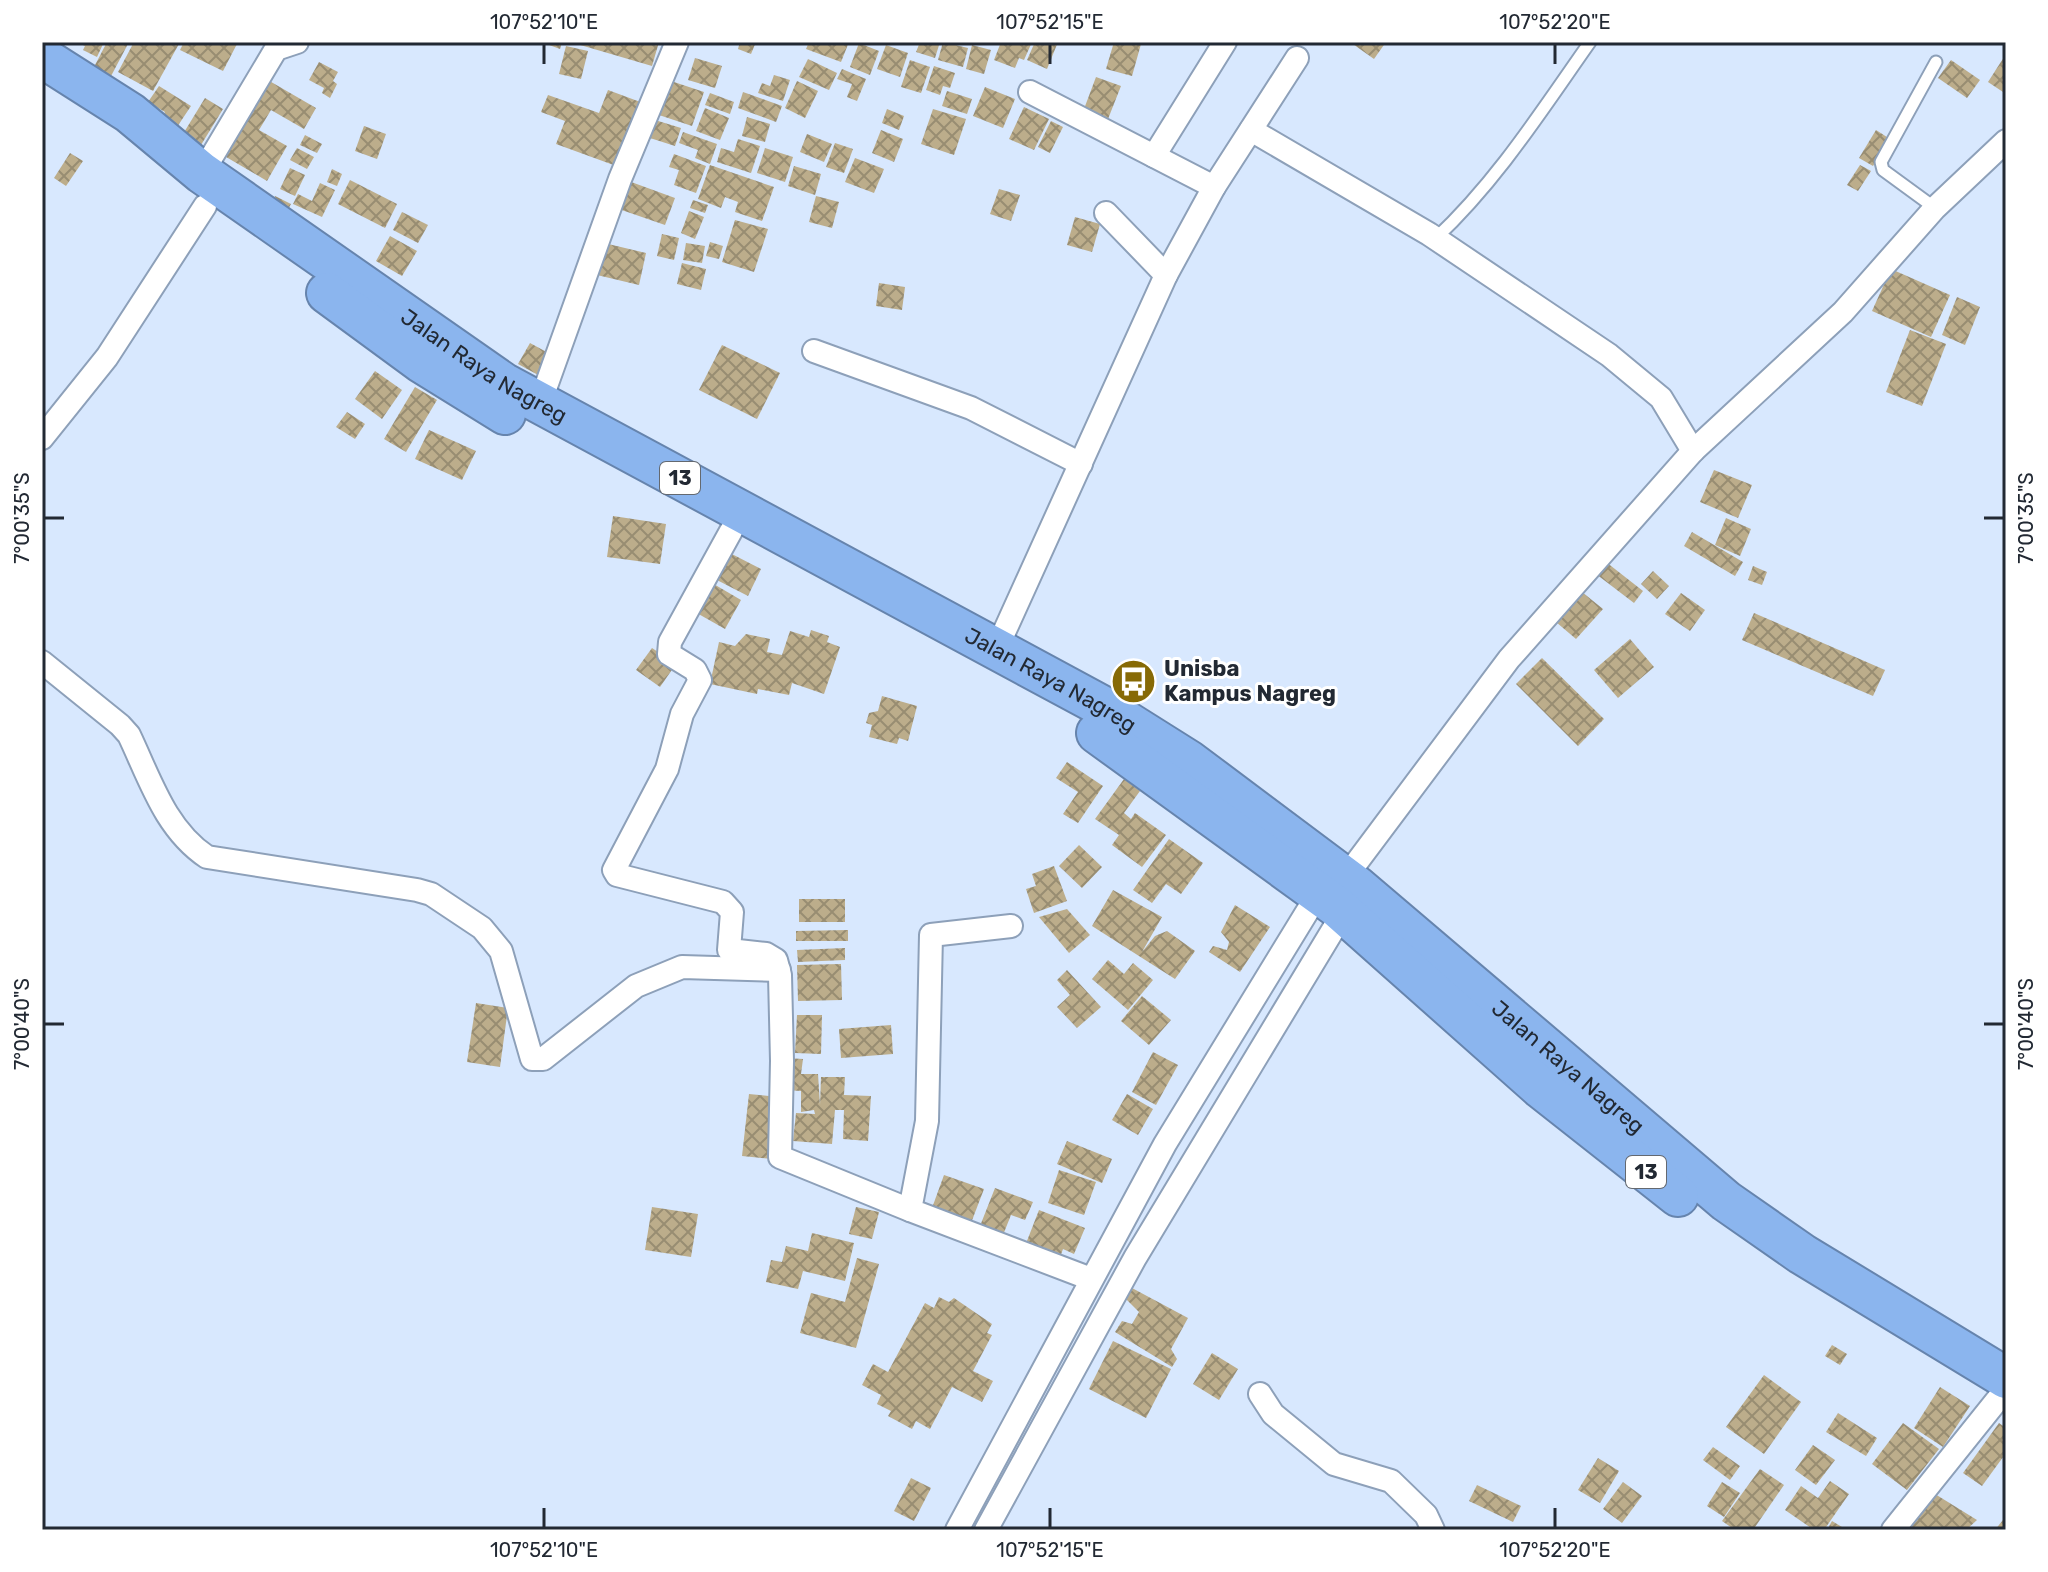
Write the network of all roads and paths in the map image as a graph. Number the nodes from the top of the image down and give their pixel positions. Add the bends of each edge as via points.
1 (297, 42) edge
2 (677, 42) edge
3 (1225, 42) edge
4 (1590, 42) edge
5 (42, 57) edge
6 (1297, 58) dead end
7 (1936, 62) dead end
8 (42, 86) edge
9 (1030, 92) dead end
10 (1251, 130) junction
11 (2006, 141) edge
12 (1154, 156) junction
13 (1214, 187) junction
14 (204, 190) junction
15 (1935, 208) junction
16 (1106, 213) dead end
17 (1435, 239) junction
18 (1166, 275) junction
19 (814, 351) dead end
20 (540, 403) junction
21 (42, 438) edge
22 (1693, 451) junction
23 (1081, 464) junction
24 (731, 531) junction
25 (996, 650) junction
26 (42, 662) edge
27 (1342, 886) junction
28 (1011, 926) dead end
29 (779, 970) junction
30 (910, 1210) junction
31 (1111, 1242) junction
32 (1135, 1258) junction
33 (1091, 1279) junction
34 (1260, 1394) dead end
35 (2004, 1394) edge
36 (957, 1530) edge
37 (986, 1530) edge
38 (1433, 1530) edge
39 (1893, 1530) edge

1 - 14 street via 276,49
2 - 20 street via 620,179
3 - 12 street
4 - 17 lane via 1500,169
5 - 14 highway, Jalan Raya Nagreg / 13 via 130,113
6 - 10 street
7 - 15 lane via 1881,162 1883,170
8 - 14 highway, Jalan Raya Nagreg / 13
9 - 12 street
10 - 13 street
10 - 17 street
11 - 15 street
12 - 13 street
13 - 18 street
14 - 20 highway, Jalan Raya Nagreg / 13
14 - 21 street via 107,357
14 - 24 highway, Jalan Raya Nagreg / 13 via 487,405
15 - 22 street via 1843,312
16 - 18 street
17 - 22 street via 1609,355 1661,398
18 - 23 street
19 - 23 street via 971,408
20 - 25 highway, Jalan Raya Nagreg / 13
22 - 27 street via 1509,659
23 - 25 street
24 - 27 highway, Jalan Raya Nagreg / 13 via 1100,734
24 - 29 street via 670,642 669,654 698,673 700,680 682,714 667,769 614,870 723,902 732,912 729,950 766,954
25 - 27 highway, Jalan Raya Nagreg / 13 via 1100,705 1189,761
26 - 29 street via 129,735 172,825 207,857 417,890 482,928 501,951 532,1059 543,1059 636,986 682,967
27 - 31 street via 1165,1144
27 - 32 street
27 - 35 highway, Jalan Raya Nagreg / 13 via 1726,1201
28 - 30 street via 931,935 927,1121
29 - 30 street via 780,1157
30 - 33 street
31 - 32 street
31 - 33 street
32 - 37 street
33 - 36 street
34 - 38 street via 1273,1414 1334,1464 1391,1481 1417,1504
35 - 39 street

